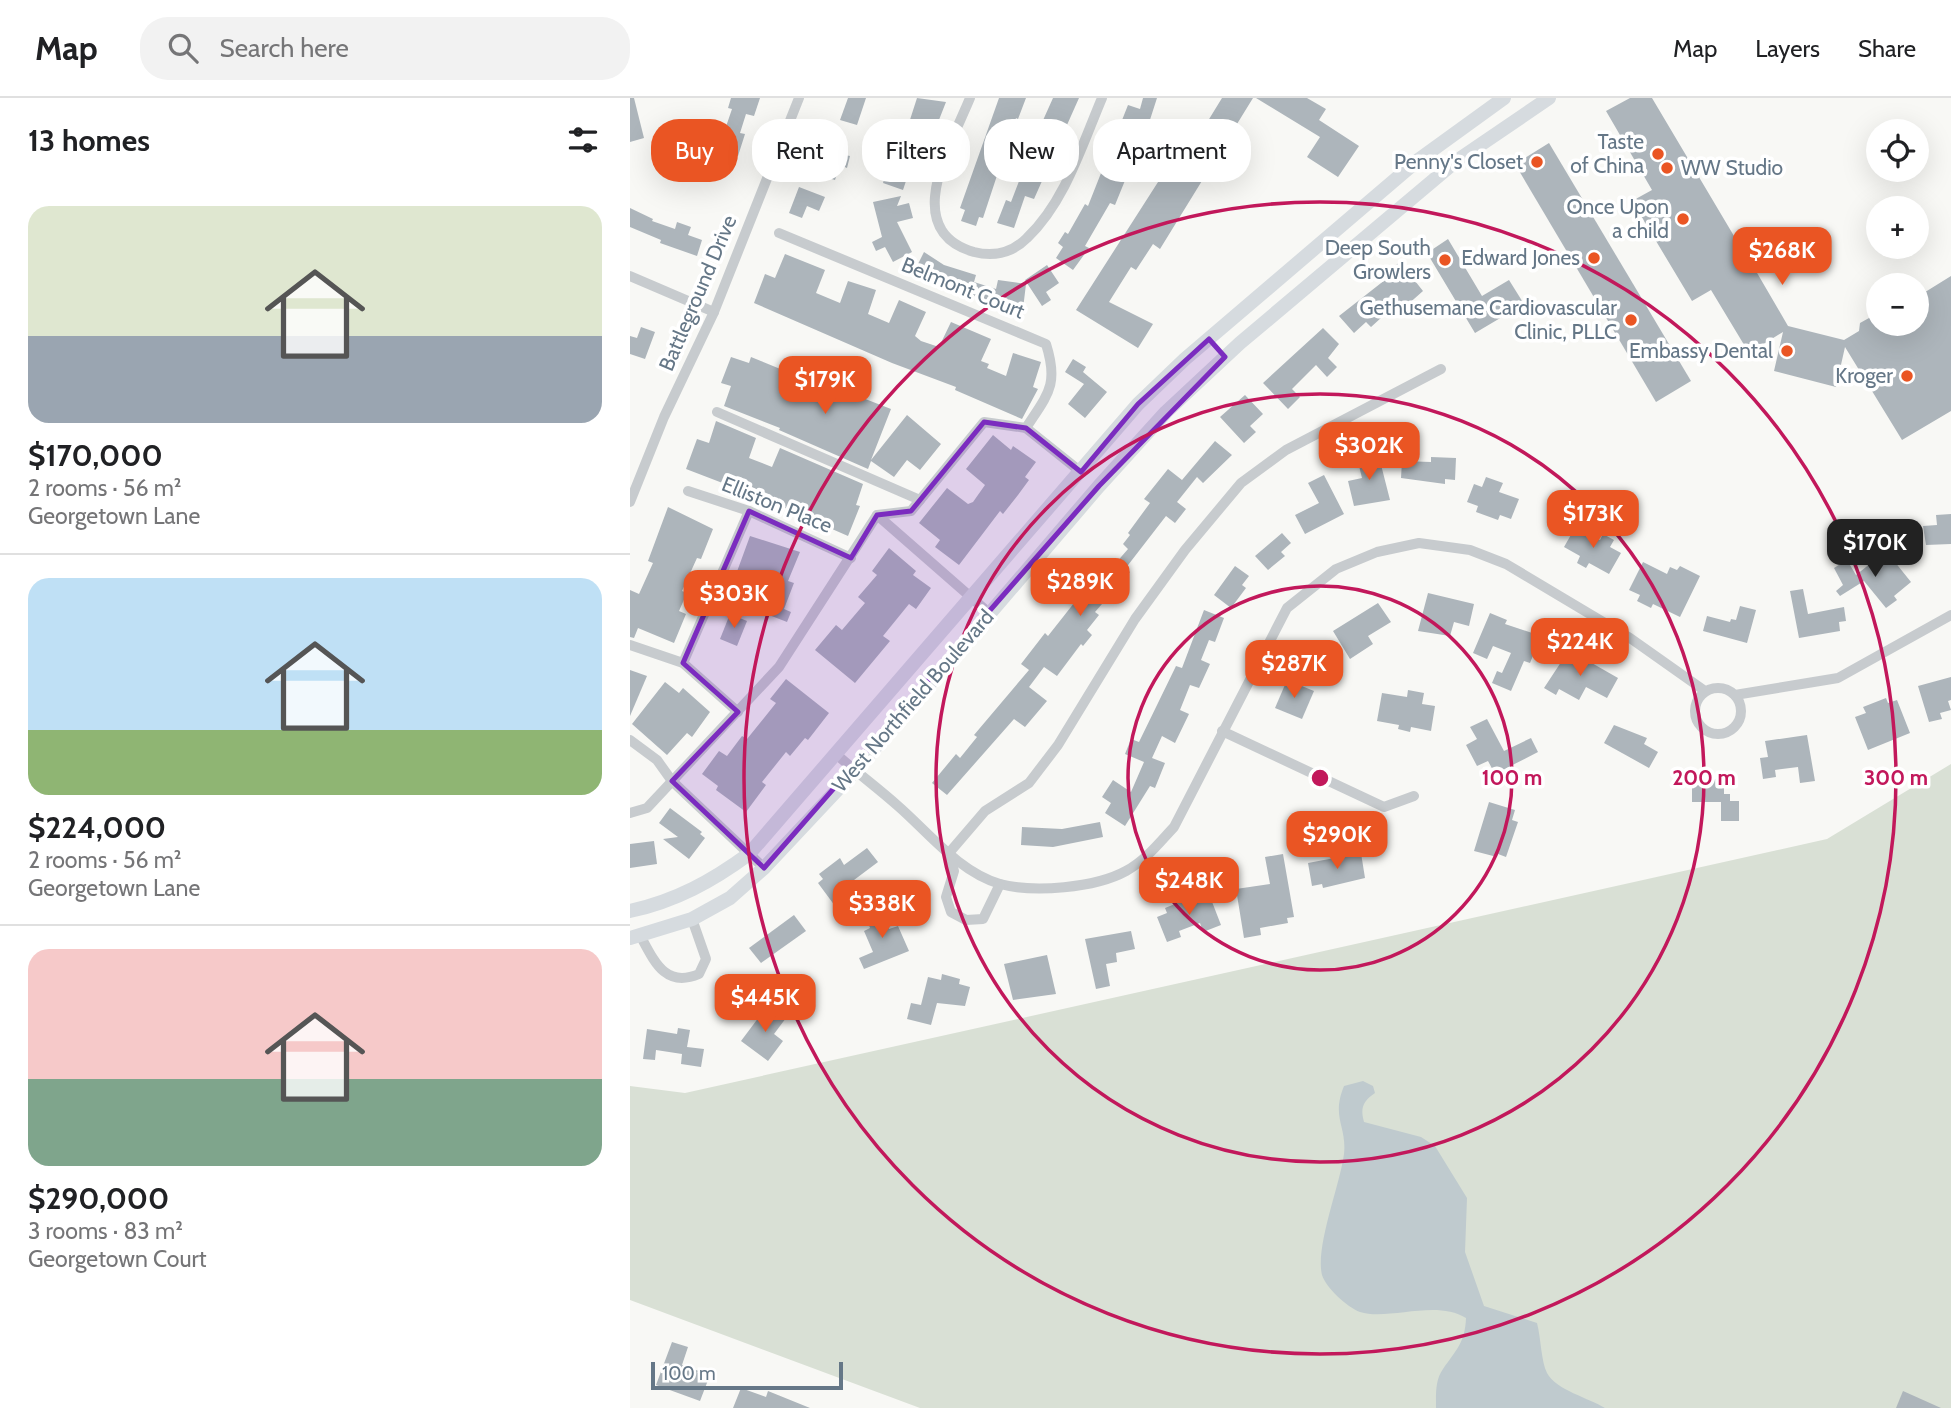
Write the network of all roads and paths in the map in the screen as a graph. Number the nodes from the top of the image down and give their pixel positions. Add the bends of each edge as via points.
1 (799, 98) edge
2 (970, 98) edge
3 (1101, 98) edge
4 (1504, 98) edge
5 (1549, 98) edge
6 (779, 233) dead end
7 (630, 276) edge
8 (714, 312) junction
9 (1209, 339) junction
10 (1225, 357) junction
11 (1441, 369) dead end
12 (717, 412) dead end
13 (1026, 428) junction
14 (1081, 472) junction
15 (688, 491) dead end
16 (920, 500) junction
17 (630, 502) edge
18 (750, 510) junction
19 (877, 515) junction
20 (850, 558) junction
21 (971, 597) junction
22 (989, 613) junction
23 (1951, 615) edge
24 (630, 645) edge
25 (683, 663) junction
26 (1705, 691) junction
27 (1735, 695) junction
28 (738, 712) junction
29 (1222, 731) junction
30 (630, 740) edge
31 (836, 754) junction
32 (855, 771) junction
33 (673, 781) junction
34 (1414, 796) dead end
35 (630, 813) edge
36 (949, 853) junction
37 (750, 854) junction
38 (764, 868) junction
39 (1000, 884) junction
40 (630, 911) edge
41 (692, 919) junction
42 (636, 937) edge

1 - 8 street, Battleground Drive
2 - 3 street via 933,191 933,210 940,229 960,248 981,254 1005,254 1028,238 1067,182
4 - 9 main road, West Northfield Boulevard via 1417,161
5 - 10 main road, West Northfield Boulevard via 1455,162
6 - 13 street, Belmont Court via 1046,344 1053,383
7 - 8 street
8 - 17 street, Battleground Drive
9 - 10 main road
9 - 14 main road, West Northfield Boulevard via 1138,404
10 - 22 main road, West Northfield Boulevard via 1158,421
11 - 36 street via 1286,450 1241,483 1135,619 1058,745 1029,783 985,811
12 - 16 street
13 - 14 street
13 - 16 street via 984,422
14 - 21 main road, West Northfield Boulevard
15 - 18 street, Elliston Place
16 - 19 street via 911,511
18 - 20 street, Elliston Place
18 - 25 street
19 - 20 street
19 - 21 street
20 - 28 street via 779,667
21 - 22 street
21 - 31 main road, West Northfield Boulevard
22 - 32 main road, West Northfield Boulevard
23 - 27 street via 1838,678
24 - 25 street
25 - 28 street
26 - 27 street via 1721,688
26 - 27 street via 1696,701 1695,716 1703,729 1718,734 1738,723 1741,708
26 - 29 street via 1630,638 1506,564 1470,550 1419,543 1377,552 1336,569 1287,608
28 - 33 street
29 - 34 street via 1384,807
29 - 39 street via 1174,827 1150,854 1126,871 1052,889
30 - 33 street via 657,760
31 - 32 street
31 - 37 main road, West Northfield Boulevard
32 - 36 street
32 - 38 main road, West Northfield Boulevard
33 - 35 street via 647,807
33 - 37 street
36 - 39 street
36 - 39 street via 954,871 946,897 951,912 965,920 983,919
37 - 38 street
37 - 40 main road, West Northfield Boulevard via 713,881 664,903
38 - 41 main road, West Northfield Boulevard via 730,898
41 - 42 main road, West Northfield Boulevard
41 - 42 street via 705,959 699,974 686,979 670,977 659,968

